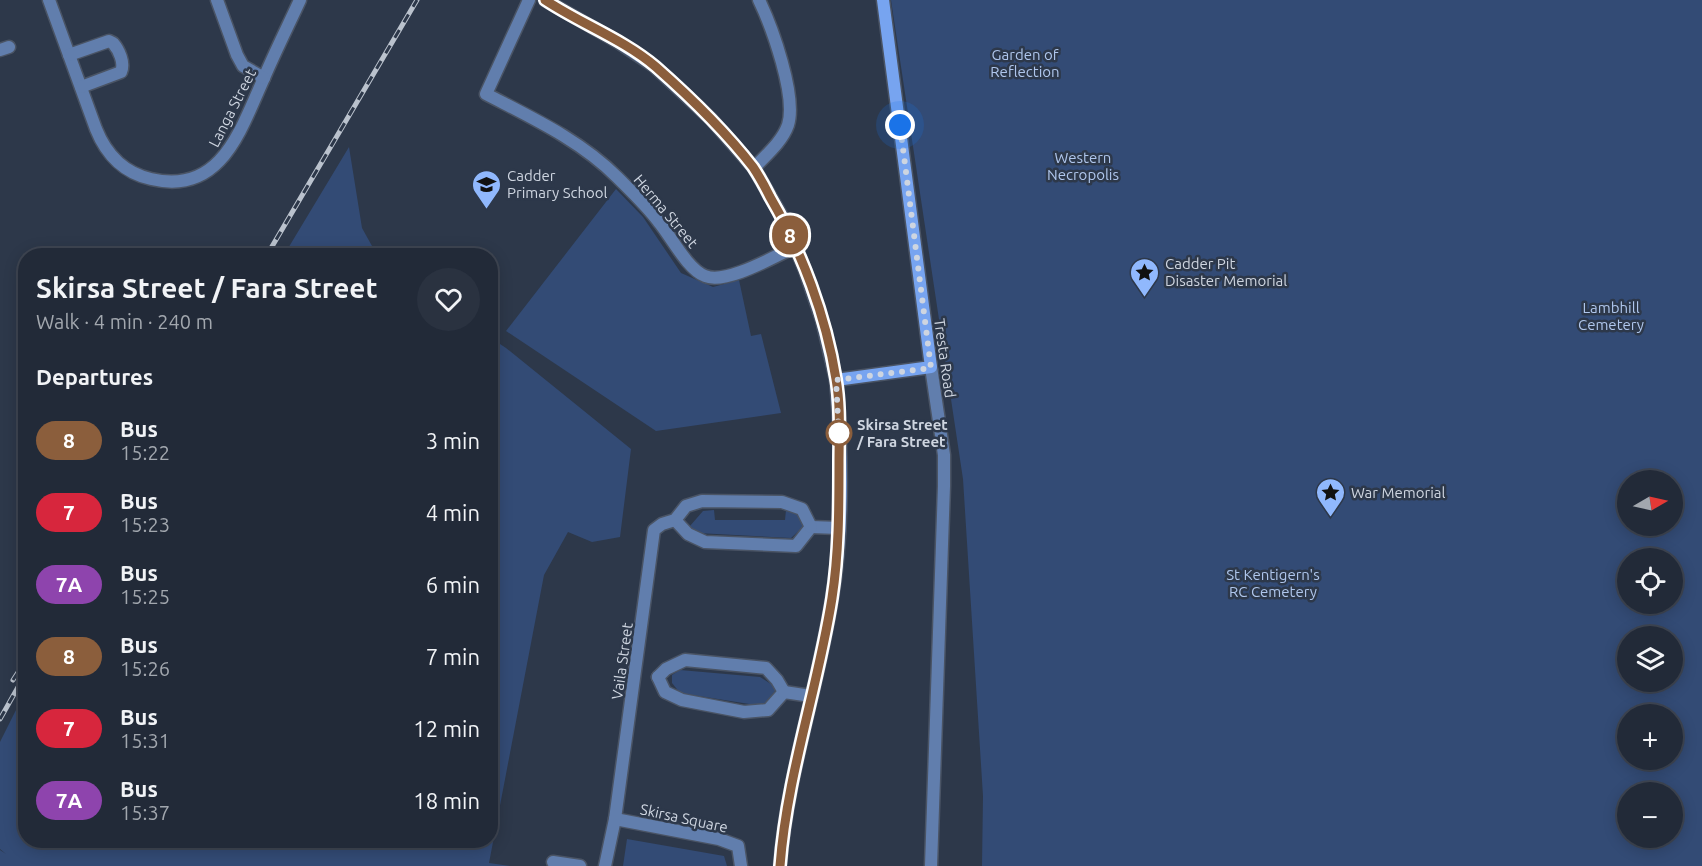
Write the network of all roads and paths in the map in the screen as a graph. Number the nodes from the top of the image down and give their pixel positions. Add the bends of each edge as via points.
1 (49, 0) edge
2 (217, 0) edge
3 (300, 0) edge
4 (529, 0) edge
5 (545, 0) edge
6 (759, 0) edge
7 (883, 0) edge
8 (69, 55) junction
9 (264, 78) junction
10 (81, 87) junction
11 (753, 168) junction
12 (795, 247) junction
13 (931, 368) junction
14 (836, 380) junction
15 (675, 520) junction
16 (811, 527) junction
17 (839, 528) junction
18 (636, 675) junction
19 (658, 677) junction
20 (784, 692) junction
21 (811, 696) junction
22 (615, 819) junction
23 (552, 862) dead end
24 (580, 866) edge
25 (605, 866) edge
26 (741, 866) edge
27 (780, 866) edge
28 (931, 866) edge

1 - 8 street, Langa Street
2 - 9 street via 243,66
3 - 9 street, Langa Street
4 - 12 street, Herma Street via 486,94 564,134 615,175 657,220 696,271 706,277 716,279 741,272
5 - 11 street via 654,66 711,119
6 - 11 street via 788,84 790,105 788,124 780,140
7 - 13 street, Tresta Road
8 - 10 street, Langa Street
8 - 10 street via 106,42 113,43 118,51 121,72
9 - 10 street, Langa Street via 236,140 223,159 206,172 180,181 142,177 114,159 99,137
11 - 12 street
12 - 14 street via 822,320
13 - 14 street
13 - 28 street, Tresta Road via 944,455 944,486
14 - 17 street
15 - 16 street via 687,534 705,542 796,546
15 - 16 street, Vaila Street via 687,506 702,501 782,502 802,509
15 - 18 street, Vaila Street via 654,530
16 - 17 street
17 - 21 street via 833,596
18 - 19 street
18 - 22 street, Vaila Street
19 - 20 street via 685,660 766,668
19 - 20 street via 665,692 682,700 744,712 768,710
20 - 21 street
21 - 27 street via 791,785
22 - 25 street
22 - 26 street, Skirsa Square via 738,846
23 - 24 street

